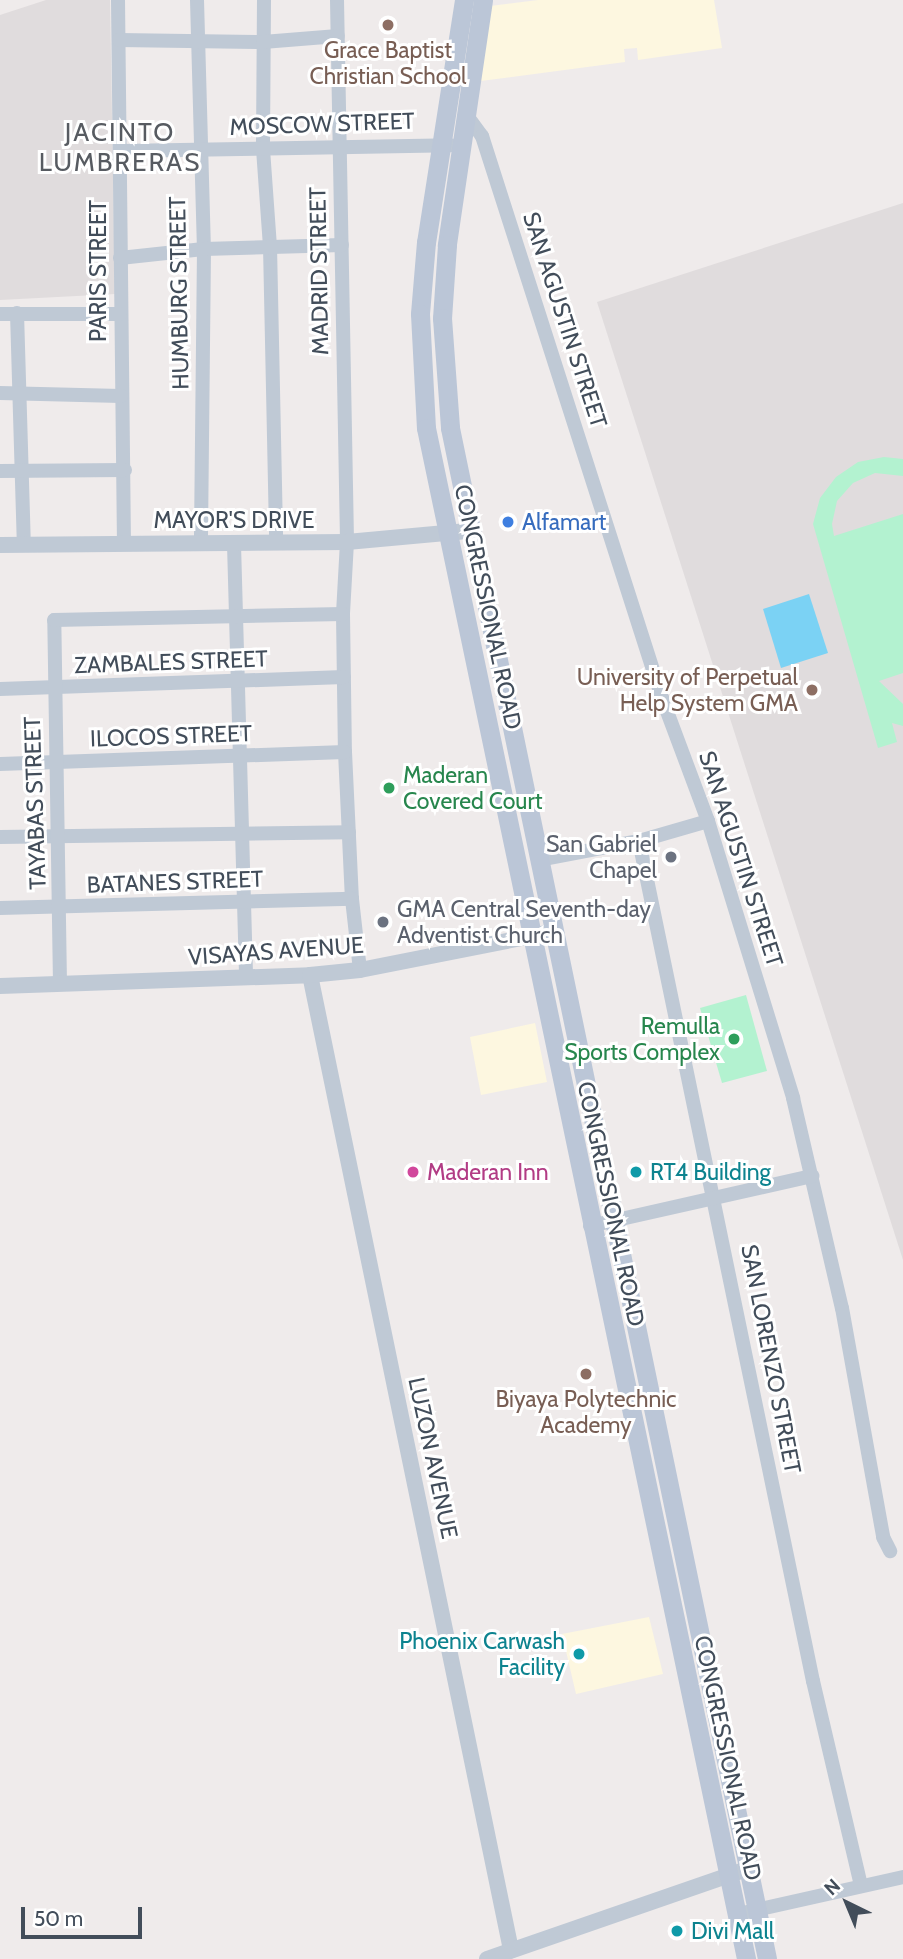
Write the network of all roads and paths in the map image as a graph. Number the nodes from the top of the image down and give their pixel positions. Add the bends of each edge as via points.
1 (118, 0) edge
2 (197, 0) edge
3 (264, 0) edge
4 (337, 0) edge
5 (464, 0) edge
6 (483, 0) edge
7 (338, 36) junction
8 (119, 40) junction
9 (199, 41) junction
10 (263, 42) junction
11 (468, 117) junction
12 (442, 143) junction
13 (339, 147) junction
14 (463, 148) junction
15 (263, 149) junction
16 (198, 150) junction
17 (120, 151) junction
18 (342, 245) junction
19 (270, 246) junction
20 (204, 249) junction
21 (120, 258) junction
22 (17, 313) junction
23 (0, 314) edge
24 (120, 314) junction
25 (20, 393) junction
26 (0, 394) edge
27 (121, 396) junction
28 (22, 470) junction
29 (125, 470) junction
30 (0, 471) edge
31 (459, 532) junction
32 (124, 542) junction
33 (347, 542) junction
34 (201, 543) junction
35 (276, 543) junction
36 (234, 544) junction
37 (0, 545) edge
38 (24, 545) junction
39 (343, 614) junction
40 (237, 615) junction
41 (344, 677) junction
42 (237, 683) junction
43 (0, 689) edge
44 (54, 690) junction
45 (345, 752) junction
46 (239, 757) junction
47 (55, 763) junction
48 (0, 764) edge
49 (708, 821) junction
50 (349, 832) junction
51 (245, 834) junction
52 (0, 837) edge
53 (60, 837) junction
54 (639, 841) junction
55 (538, 860) junction
56 (352, 899) junction
57 (246, 903) junction
58 (62, 907) junction
59 (0, 908) edge
60 (552, 932) junction
61 (530, 937) junction
62 (360, 970) junction
63 (310, 975) junction
64 (246, 978) junction
65 (60, 984) junction
66 (0, 986) edge
67 (812, 1176) junction
68 (716, 1199) junction
69 (612, 1221) junction
70 (590, 1226) junction
71 (890, 1550) dead end
72 (737, 1871) junction
73 (903, 1877) edge
74 (861, 1885) junction
75 (756, 1910) junction
76 (737, 1914) junction
77 (511, 1950) junction
78 (487, 1959) edge
79 (746, 1959) edge
80 (767, 1959) edge

1 - 8 street, PARIS STREET
2 - 9 street, HUMBURG STREET
3 - 10 street
4 - 7 street, MADRID STREET
5 - 12 main road, CONGRESSIONAL ROAD
6 - 11 main road, CONGRESSIONAL ROAD
7 - 10 street
7 - 13 street, MADRID STREET
8 - 9 street
8 - 17 street, PARIS STREET
9 - 10 street
9 - 16 street, HUMBURG STREET
10 - 15 street
11 - 14 main road, CONGRESSIONAL ROAD
11 - 49 street, SAN AGUSTIN STREET via 482,136 663,698
12 - 13 street, MOSCOW STREET
12 - 14 street, MOSCOW STREET
12 - 31 main road, CONGRESSIONAL ROAD via 426,242 421,368 426,428
13 - 15 street, MOSCOW STREET
13 - 18 street, MADRID STREET
14 - 31 main road, CONGRESSIONAL ROAD via 447,245 442,318
15 - 16 street, MOSCOW STREET
15 - 19 street
16 - 17 street, MOSCOW STREET
16 - 20 street, HUMBURG STREET
17 - 21 street, PARIS STREET
18 - 19 street
18 - 33 street, MADRID STREET
19 - 20 street
19 - 35 street
20 - 21 street
20 - 34 street, HUMBURG STREET
21 - 24 street, PARIS STREET
22 - 23 street
22 - 24 street
22 - 25 street
24 - 27 street, PARIS STREET
25 - 26 street
25 - 27 street
25 - 28 street
27 - 29 street, PARIS STREET
28 - 29 street
28 - 30 street
28 - 38 street
29 - 32 street, PARIS STREET
31 - 33 street, MAYOR'S DRIVE
31 - 55 main road, CONGRESSIONAL ROAD
31 - 61 main road, CONGRESSIONAL ROAD
32 - 34 street, MAYOR'S DRIVE
32 - 38 street, MAYOR'S DRIVE
33 - 35 street, MAYOR'S DRIVE
33 - 39 street
34 - 36 street, MAYOR'S DRIVE
35 - 36 street, MAYOR'S DRIVE
36 - 40 street
37 - 38 street, MAYOR'S DRIVE
39 - 40 street
39 - 41 street
40 - 42 street
40 - 44 street, TAYABAS STREET via 54,620
41 - 42 street, ZAMBALES STREET
41 - 45 street
42 - 44 street, ZAMBALES STREET
42 - 46 street
43 - 44 street, ZAMBALES STREET
44 - 47 street, TAYABAS STREET
45 - 46 street, ILOCOS STREET
45 - 50 street
46 - 47 street, ILOCOS STREET
46 - 51 street
47 - 48 street, ILOCOS STREET
47 - 53 street, TAYABAS STREET
49 - 54 street
49 - 67 street, SAN AGUSTIN STREET via 793,1098
50 - 51 street
50 - 56 street
51 - 53 street
51 - 57 street
52 - 53 street
53 - 58 street, TAYABAS STREET
54 - 55 street
54 - 68 street, SAN LORENZO STREET
55 - 60 main road, CONGRESSIONAL ROAD
56 - 57 street, BATANES STREET
56 - 62 street
57 - 58 street, BATANES STREET
57 - 64 street
58 - 59 street, BATANES STREET
58 - 65 street, TAYABAS STREET
60 - 61 street, VISAYAS AVENUE
60 - 69 main road, CONGRESSIONAL ROAD
61 - 62 street, VISAYAS AVENUE
61 - 70 main road, CONGRESSIONAL ROAD
62 - 63 street, VISAYAS AVENUE
63 - 64 street, VISAYAS AVENUE
63 - 77 street, LUZON AVENUE
64 - 65 street, VISAYAS AVENUE
65 - 66 street, VISAYAS AVENUE
67 - 68 street
67 - 71 street, SAN AGUSTIN STREET via 864,1412 883,1537
68 - 69 street
68 - 74 street, SAN LORENZO STREET via 813,1681
69 - 70 street
69 - 72 main road, CONGRESSIONAL ROAD
70 - 72 main road, CONGRESSIONAL ROAD
72 - 75 main road, CONGRESSIONAL ROAD
72 - 76 main road, CONGRESSIONAL ROAD
72 - 77 street
73 - 74 street
74 - 75 street
75 - 76 street
75 - 80 main road, CONGRESSIONAL ROAD
76 - 79 main road, CONGRESSIONAL ROAD
77 - 78 street

